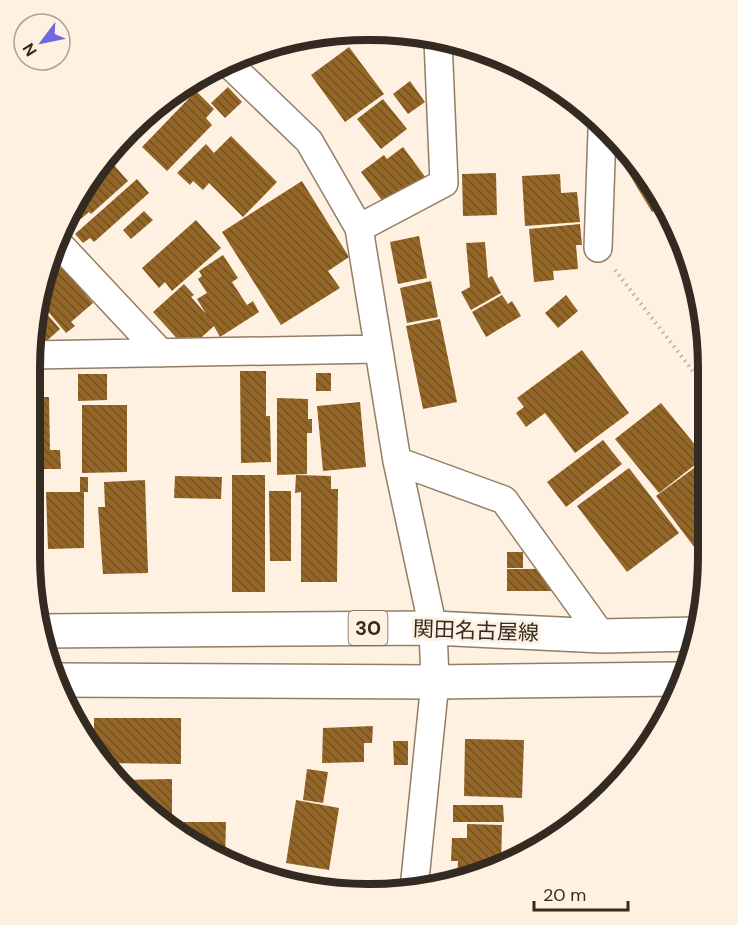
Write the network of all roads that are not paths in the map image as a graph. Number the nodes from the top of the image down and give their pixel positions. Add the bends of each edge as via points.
1 (438, 48) edge
2 (235, 70) edge
3 (602, 138) edge
4 (359, 228) junction
5 (598, 248) road end
6 (64, 249) edge
7 (378, 349) junction
8 (161, 353) junction
9 (41, 355) edge
10 (397, 461) junction
11 (433, 628) junction
12 (50, 631) edge
13 (688, 634) edge
14 (602, 636) junction
15 (673, 679) edge
16 (65, 680) edge
17 (435, 682) junction
18 (415, 881) edge

1 - 4 street via 444,183
2 - 4 street via 309,141
3 - 5 street
4 - 7 street
6 - 8 street
7 - 8 street
7 - 10 street
8 - 9 street
10 - 11 street
10 - 14 street via 504,500
11 - 12 main road, 関田名古屋線 / 30
11 - 14 main road, 関田名古屋線 / 30
11 - 17 street
13 - 14 main road, 関田名古屋線 / 30
15 - 17 main road
16 - 17 main road
17 - 18 street

